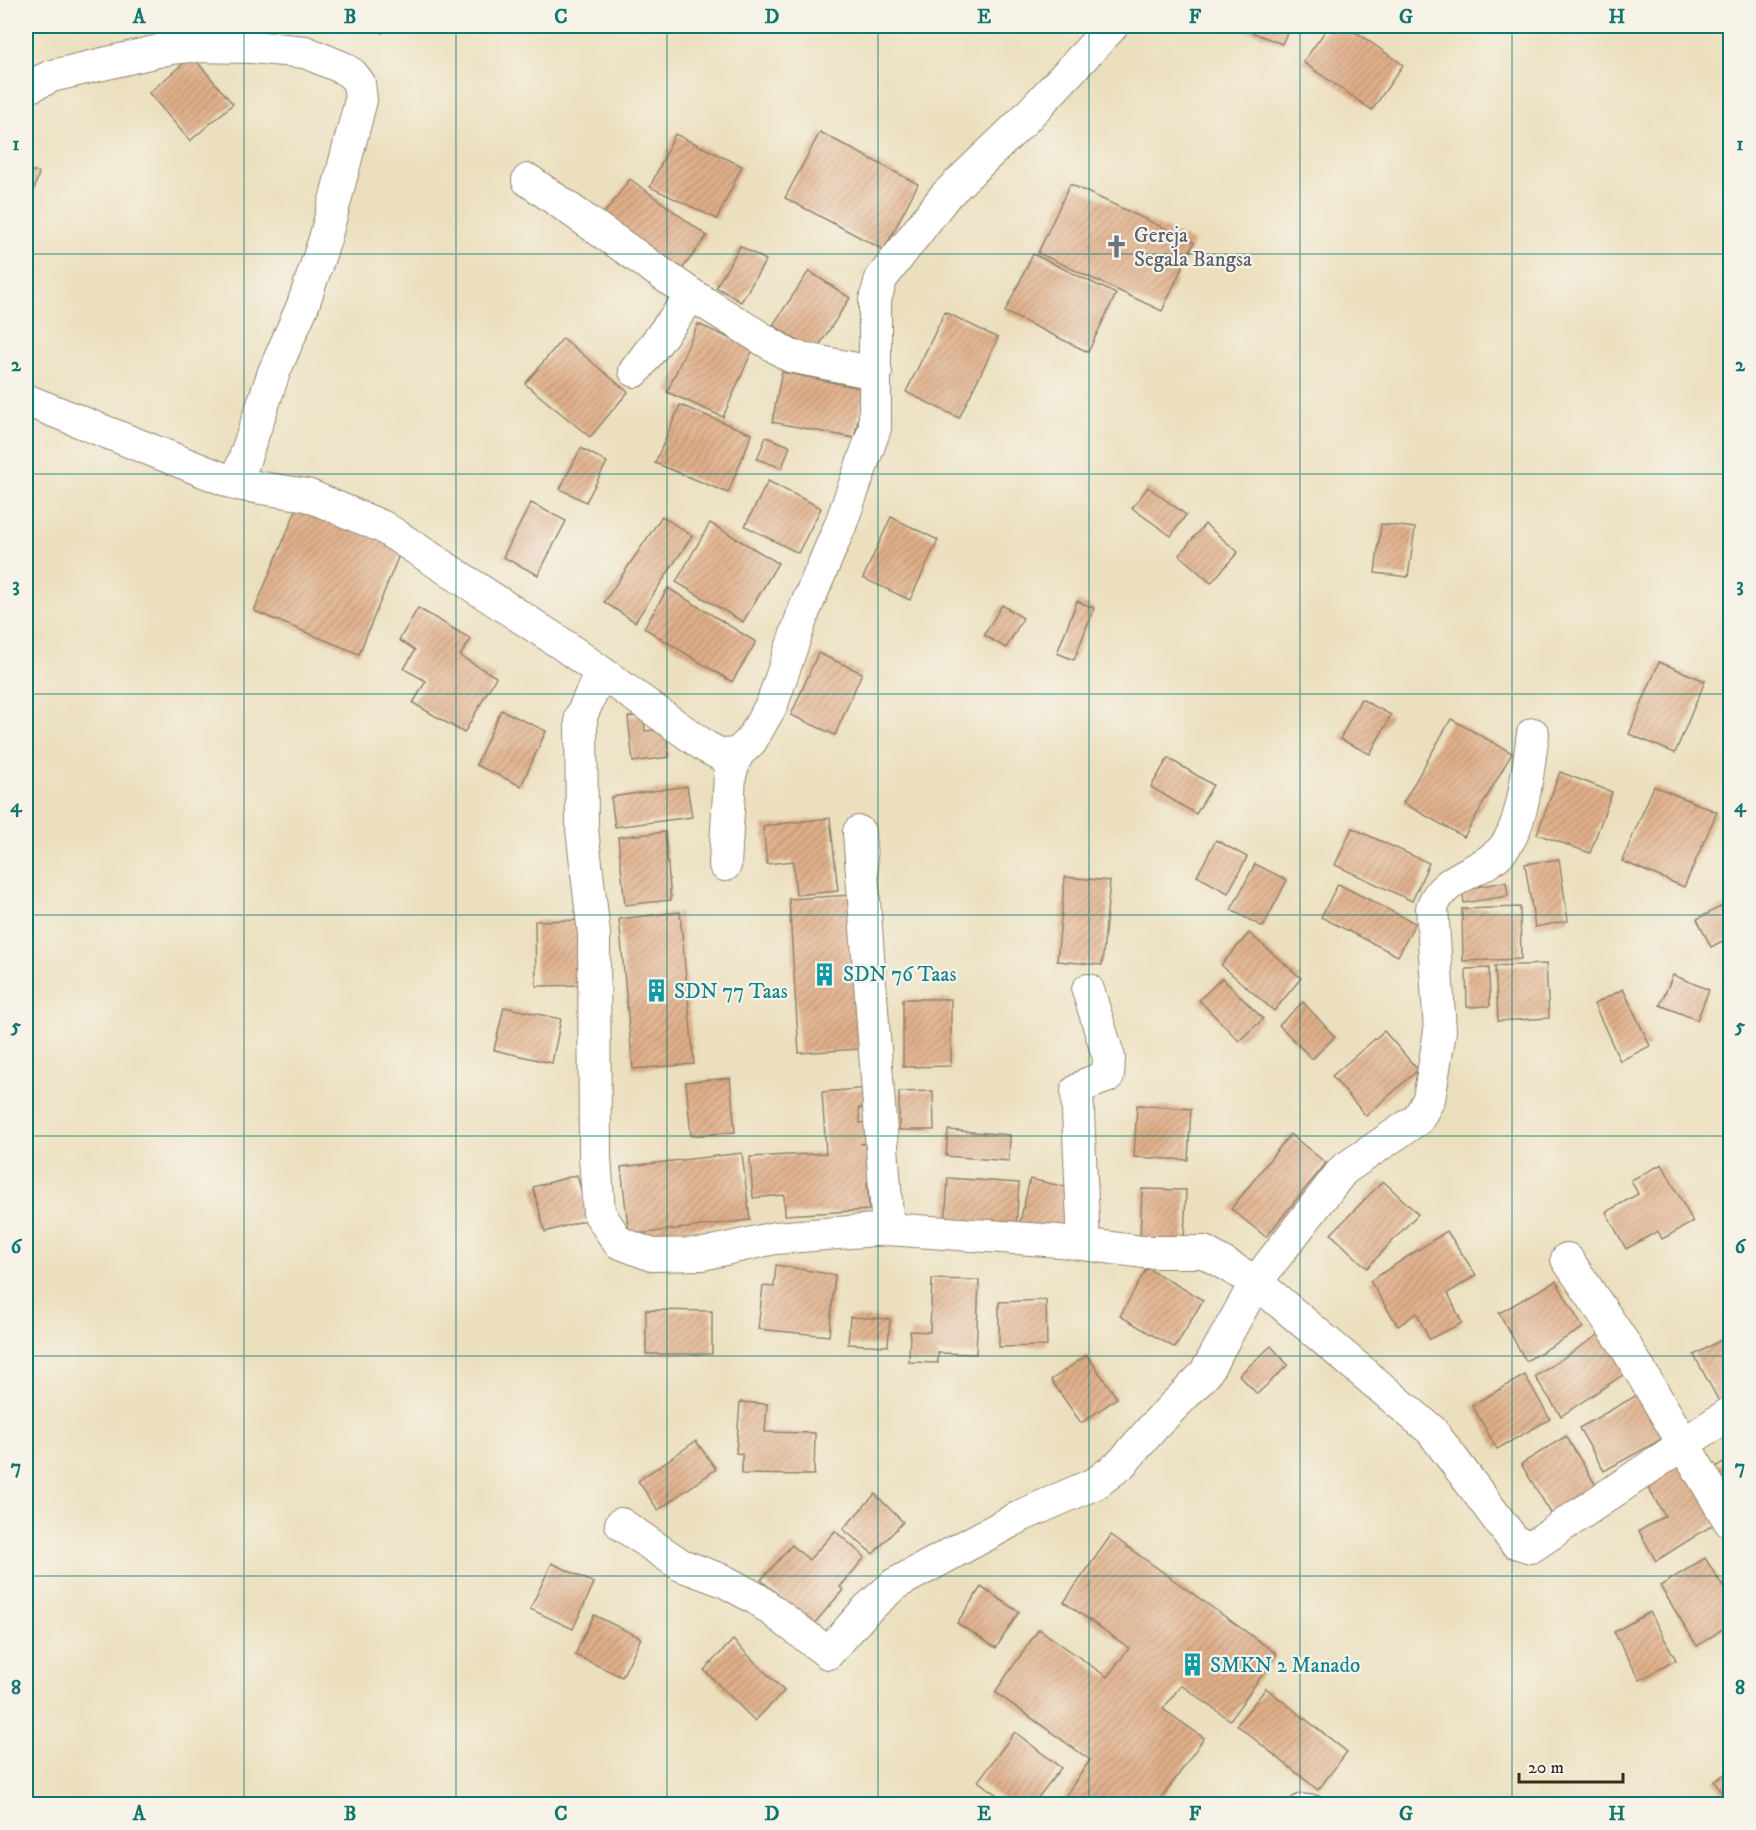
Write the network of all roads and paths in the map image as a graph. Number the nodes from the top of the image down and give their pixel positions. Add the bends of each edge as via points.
1 (1112, 26) edge
2 (26, 88) edge
3 (528, 180) dead end
4 (692, 295) junction
5 (635, 372) dead end
6 (876, 374) junction
7 (26, 400) edge
8 (236, 484) junction
9 (600, 674) junction
10 (1533, 734) dead end
11 (737, 754) junction
12 (859, 832) dead end
13 (725, 865) dead end
14 (1088, 990) dead end
15 (888, 1229) junction
16 (1084, 1244) junction
17 (1567, 1259) dead end
18 (1256, 1282) junction
19 (1731, 1413) edge
20 (1683, 1442) junction
21 (1731, 1522) edge
22 (621, 1524) dead end
23 (1297, 1804) edge
24 (1318, 1804) edge

1 - 6 street via 1021,123 945,196 881,279 875,300
2 - 8 street via 52,76 191,46 304,52 347,70 359,84 361,100 325,239
3 - 4 street
4 - 5 street
4 - 6 street via 790,356
6 - 11 street via 875,428 848,504 804,611 772,704 751,741
7 - 8 street
8 - 9 street via 307,495 383,527 559,642
9 - 11 street via 706,747 721,755
9 - 15 street via 581,716 582,829 594,934 599,1213 618,1242 652,1255 703,1254 775,1238
10 - 18 street via 1510,838 1491,860 1445,886 1432,908 1440,1031 1424,1110 1413,1125 1343,1170
11 - 13 street via 730,775
12 - 15 street
14 - 16 street via 1109,1058 1108,1076 1077,1091
15 - 16 street
16 - 18 street via 1143,1252 1204,1252
17 - 20 street via 1623,1341
18 - 20 street via 1431,1430 1515,1542 1531,1546
18 - 22 street via 1205,1374 1121,1464 1096,1483 1023,1515 895,1584 828,1653 757,1599 681,1565
19 - 20 street
20 - 21 street
23 - 24 lane

